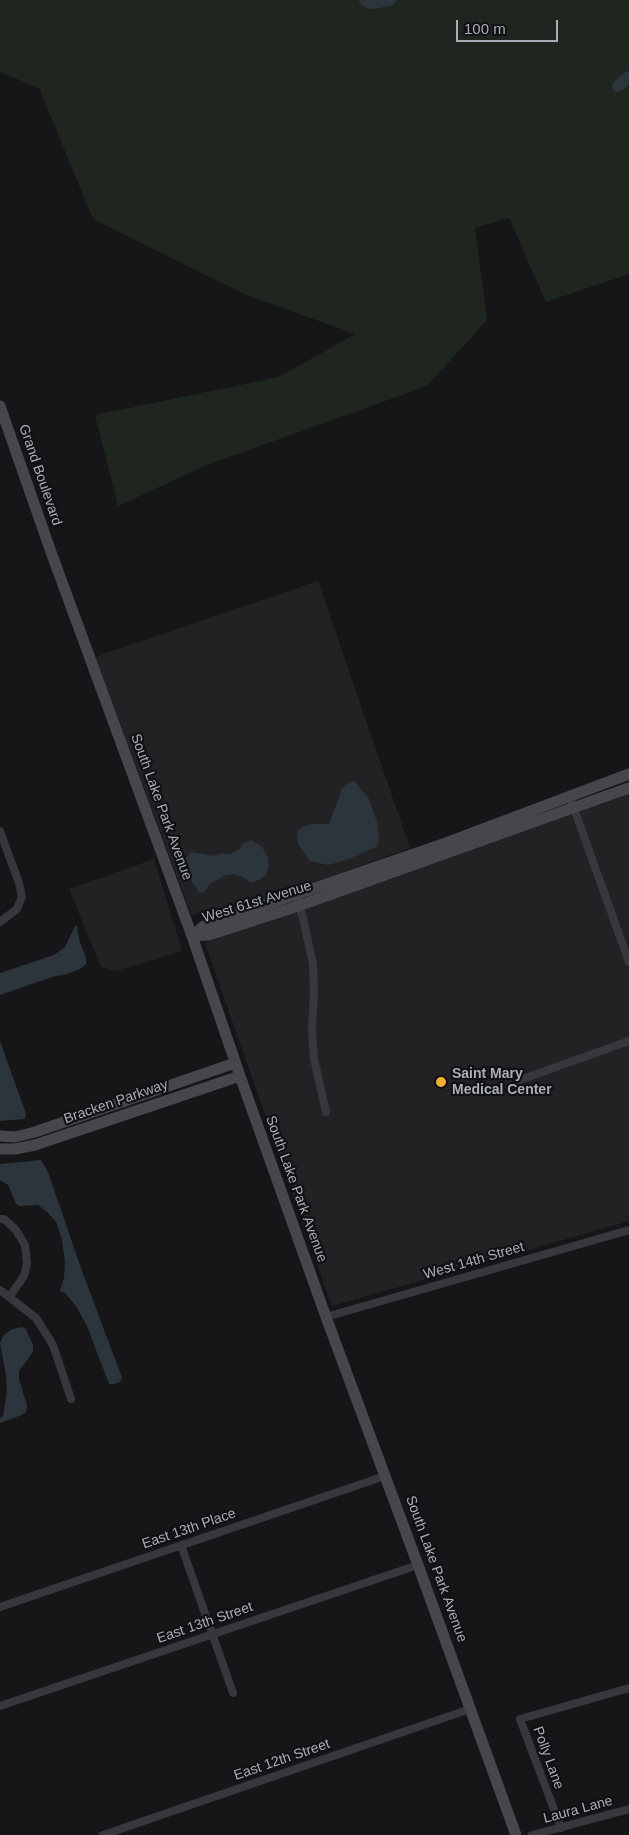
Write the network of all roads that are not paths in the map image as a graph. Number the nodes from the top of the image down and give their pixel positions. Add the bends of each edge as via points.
1 (0, 406) edge
2 (51, 552) joint
3 (629, 774) edge
4 (629, 788) edge
5 (570, 796) junction
6 (574, 808) junction
7 (0, 831) edge
8 (294, 894) junction
9 (298, 906) junction
10 (0, 922) edge
11 (192, 936) junction
12 (629, 962) edge
13 (629, 1040) edge
14 (235, 1063) junction
15 (240, 1076) junction
16 (517, 1082) dead end
17 (132, 1099) junction
18 (136, 1111) junction
19 (326, 1112) dead end
20 (0, 1136) edge
21 (0, 1149) edge
22 (0, 1219) edge
23 (629, 1230) edge
24 (0, 1290) edge
25 (10, 1296) junction
26 (326, 1317) junction
27 (72, 1399) dead end
28 (385, 1476) junction
29 (180, 1545) junction
30 (418, 1565) junction
31 (0, 1607) edge
32 (211, 1634) junction
33 (629, 1688) edge
34 (233, 1693) dead end
35 (0, 1706) edge
36 (470, 1709) junction
37 (629, 1810) edge
38 (561, 1828) junction
39 (103, 1835) edge
40 (516, 1835) edge
41 (532, 1835) edge

1 - 2 main road, Grand Boulevard
2 - 11 main road, South Lake Park Avenue
3 - 5 main road, West 61st Avenue
4 - 6 main road, West 61st Avenue
5 - 6 street
5 - 8 main road, West 61st Avenue via 446,843
6 - 9 main road, West 61st Avenue
6 - 12 street
7 - 10 street via 22,897 17,910
8 - 9 street
8 - 11 main road, West 61st Avenue via 204,926
9 - 11 main road, West 61st Avenue via 209,935
9 - 19 street via 313,964 314,1059
11 - 14 main road, South Lake Park Avenue
13 - 16 street
14 - 15 main road, South Lake Park Avenue
14 - 17 main road, Bracken Parkway
15 - 18 main road, Bracken Parkway
15 - 26 main road, South Lake Park Avenue
17 - 18 street
17 - 20 main road, Bracken Parkway via 34,1132 15,1137
18 - 21 main road, Bracken Parkway via 35,1145
22 - 25 street via 16,1230 25,1245 27,1263 24,1276
23 - 26 street, West 14th Street
24 - 25 street
25 - 27 street via 36,1318 52,1345
26 - 28 main road, South Lake Park Avenue
28 - 29 street, East 13th Place
28 - 30 main road, South Lake Park Avenue
29 - 31 street, East 13th Place
29 - 32 street
30 - 32 street, East 13th Street
30 - 36 main road, South Lake Park Avenue
32 - 34 street
32 - 35 street, East 13th Street
33 - 38 street, Polly Lane via 520,1719
36 - 39 street, East 12th Street
36 - 40 main road, South Lake Park Avenue
37 - 38 street, Laura Lane
38 - 41 street, Laura Lane

